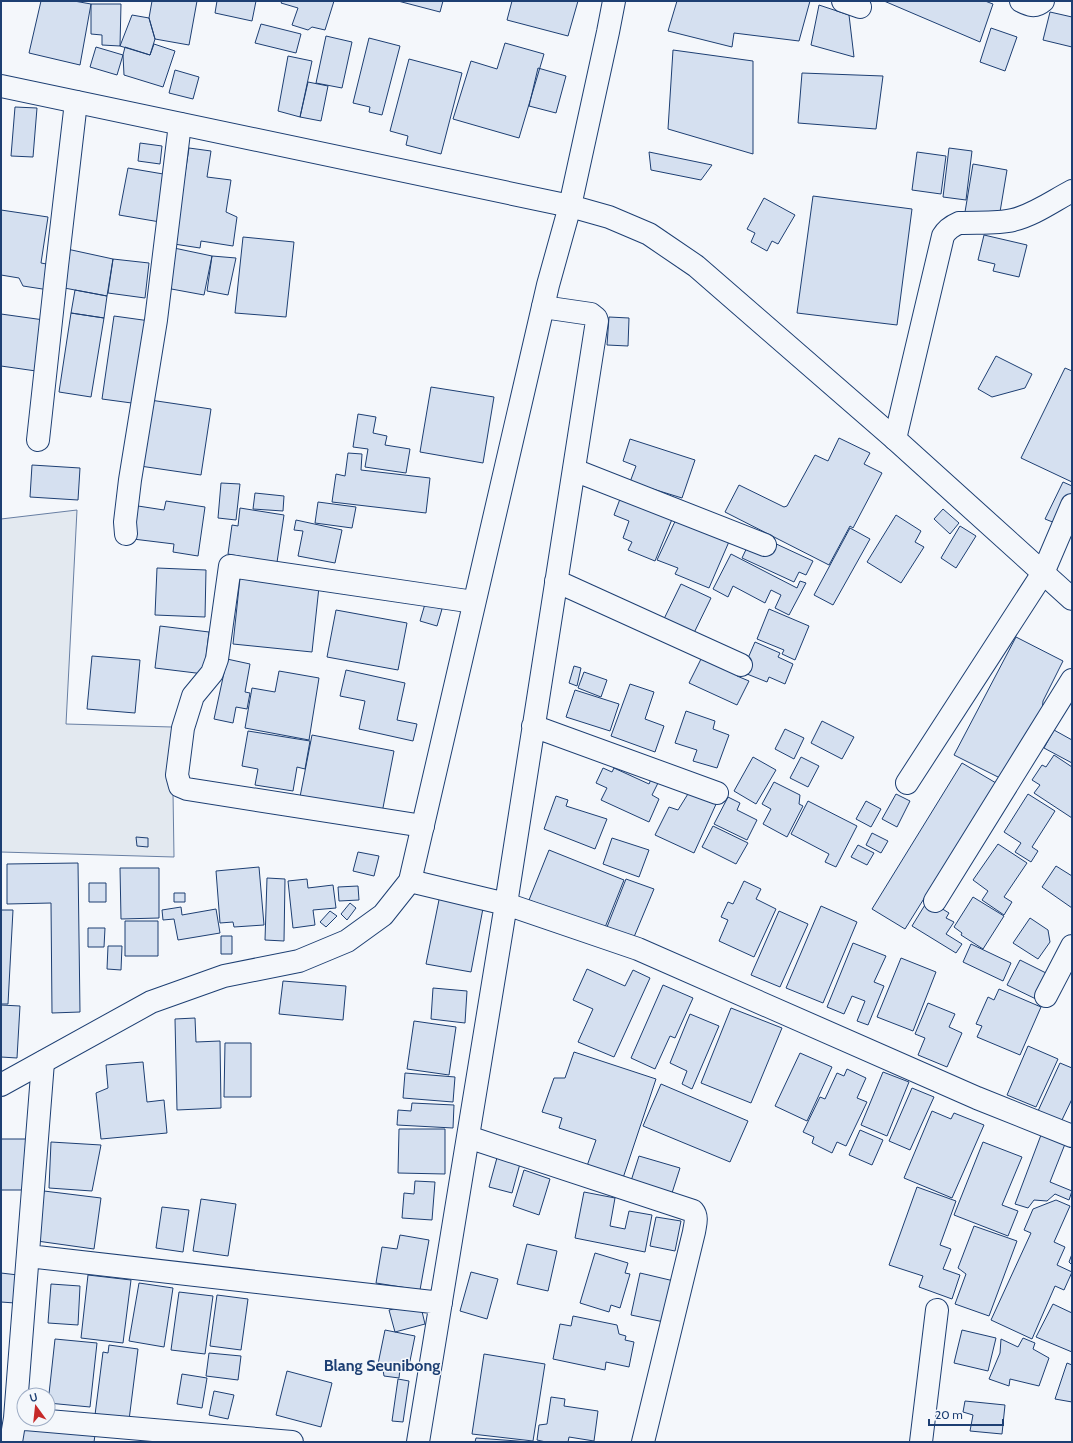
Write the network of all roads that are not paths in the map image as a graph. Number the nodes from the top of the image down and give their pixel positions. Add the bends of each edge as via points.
1 (614, 1) edge
2 (1021, 1) edge
3 (1043, 1) edge
4 (1, 86) edge
5 (76, 102) junction
6 (180, 124) junction
7 (1072, 191) edge
8 (570, 206) junction
9 (543, 307) junction
10 (895, 439) junction
11 (38, 440) dead end
12 (574, 470) junction
13 (1072, 505) edge
14 (126, 534) dead end
15 (765, 545) dead end
16 (1042, 573) junction
17 (556, 581) junction
18 (1072, 599) edge
19 (474, 602) junction
20 (741, 665) dead end
21 (1072, 680) edge
22 (534, 726) junction
23 (907, 783) dead end
24 (717, 793) dead end
25 (423, 826) junction
26 (410, 880) junction
27 (935, 901) dead end
28 (506, 904) junction
29 (1072, 946) edge
30 (1046, 996) dead end
31 (43, 1062) junction
32 (1, 1085) edge
33 (1072, 1136) edge
34 (468, 1137) junction
35 (28, 1256) junction
36 (441, 1303) junction
37 (937, 1310) dead end
38 (23, 1387) edge
39 (56, 1422) edge
40 (18, 1427) edge
41 (11, 1442) edge
42 (292, 1442) edge
43 (418, 1442) edge
44 (643, 1442) edge
45 (921, 1442) edge

1 - 8 main road
2 - 3 main road via 1033,6
4 - 5 main road
5 - 6 main road
5 - 11 main road
6 - 8 main road
6 - 14 main road via 156,320 130,480
7 - 10 main road via 1012,221 959,223 946,230
8 - 9 main road
8 - 10 main road via 609,217 649,234 696,266
9 - 12 main road via 591,314 597,322
9 - 19 main road
10 - 16 main road
12 - 15 main road
12 - 17 main road
13 - 16 main road
16 - 18 main road
16 - 23 main road
17 - 20 main road
17 - 22 main road
19 - 25 main road
19 - 25 main road via 230,566 217,659 212,673 193,696 183,728 177,775 180,786 186,789
21 - 27 main road
22 - 24 main road
22 - 28 main road
25 - 26 main road
26 - 28 main road
26 - 31 main road via 383,915 347,941 299,961 224,976 151,1002
28 - 33 main road via 638,950 977,1098
28 - 34 main road
29 - 30 main road
31 - 32 main road
31 - 35 main road
34 - 36 main road
34 - 44 main road via 695,1213 694,1232
35 - 36 main road
35 - 38 main road
36 - 43 main road
37 - 45 main road
39 - 42 main road
40 - 41 main road

